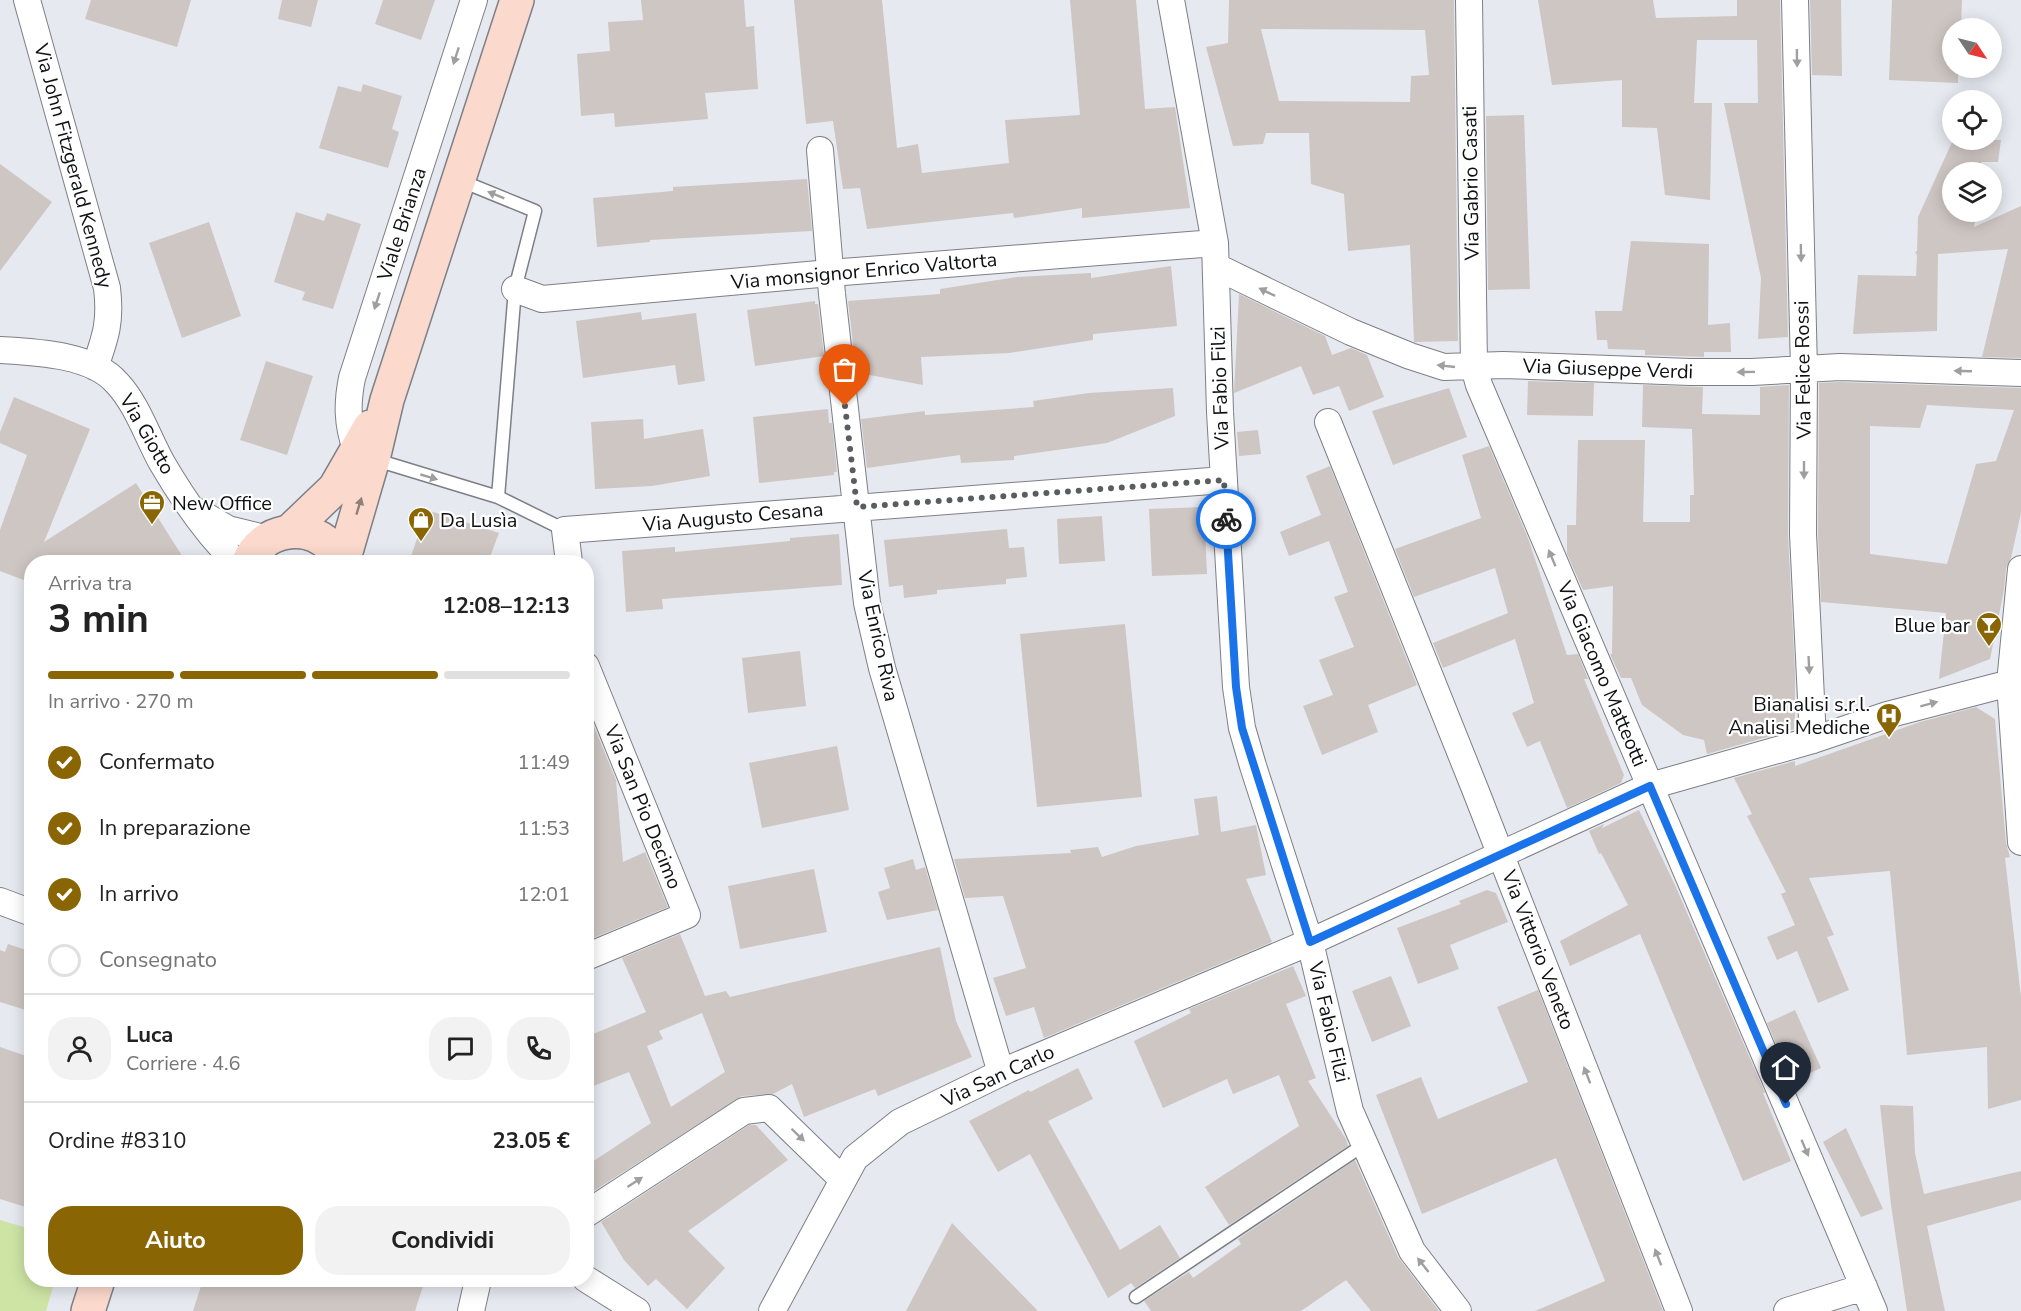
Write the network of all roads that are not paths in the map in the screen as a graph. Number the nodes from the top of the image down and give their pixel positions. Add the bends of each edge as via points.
1 (27, 0) edge
2 (474, 0) edge
3 (517, 0) edge
4 (1171, 0) edge
5 (1469, 0) edge
6 (1795, 0) edge
7 (820, 150) dead end
8 (458, 180) junction
9 (1216, 255) junction
10 (830, 273) junction
11 (514, 289) junction
12 (0, 350) edge
13 (95, 367) junction
14 (1474, 367) junction
15 (1804, 370) junction
16 (2021, 373) edge
17 (1328, 422) dead end
18 (365, 454) junction
19 (1224, 480) junction
20 (498, 497) junction
21 (185, 500) junction
22 (857, 507) junction
23 (565, 530) junction
24 (269, 544) edge
25 (229, 555) edge
26 (336, 555) edge
27 (343, 555) edge
28 (568, 555) edge
29 (2021, 569) edge
30 (2010, 683) junction
31 (594, 686) edge
32 (1813, 740) junction
33 (1650, 786) junction
34 (2021, 842) edge
35 (1500, 854) junction
36 (0, 901) edge
37 (24, 910) edge
38 (1310, 942) junction
39 (594, 954) edge
40 (1000, 1073) junction
41 (1365, 1144) junction
42 (842, 1179) junction
43 (594, 1209) edge
44 (594, 1284) edge
45 (96, 1287) edge
46 (476, 1287) edge
47 (1864, 1287) junction
48 (1136, 1297) dead end
49 (87, 1311) edge
50 (471, 1311) edge
51 (637, 1311) edge
52 (772, 1311) edge
53 (1458, 1311) edge
54 (1679, 1311) edge
55 (1787, 1311) edge
56 (1874, 1311) edge

1 - 13 street, Via John Fitzgerald Kennedy via 107,288 108,330
2 -> 18 street, Viale Brianza via 352,378 347,405 350,433
3 - 8 main road, Viale Brianza
4 - 9 street, Via Fabio Filzi
5 - 14 street, Via Gabrio Casati
6 -> 15 street, Via Felice Rossi
7 - 10 street, Via Enrico Riva
11 -> 8 lane via 535,211
8 - 18 main road, Viale Brianza via 387,400
9 - 10 street, Via monsignor Enrico Valtorta
14 -> 9 street, Via Giuseppe Verdi via 1443,367 1351,332
9 - 19 street, Via Fabio Filzi
10 - 11 street, Via monsignor Enrico Valtorta via 542,299
10 - 22 street, Via Enrico Riva
11 - 20 lane
12 - 13 street, Via Giotto via 63,356
13 - 21 street, Via Giotto via 117,382
15 -> 14 street, Via Giuseppe Verdi via 1690,372
33 -> 14 street, Via Giacomo Matteotti
16 -> 15 street, Via Giuseppe Verdi via 1840,367
15 -> 32 street, Via Felice Rossi via 1803,534
17 - 35 street, Via Vittorio Veneto
18 -> 20 lane
18 - 24 main road, Viale Brianza via 335,488
27 -> 18 main road, Viale Brianza
19 - 22 street, Via Augusto Cesana
19 - 38 street, Via Fabio Filzi via 1236,687 1242,728
20 - 23 lane
21 - 24 street, Via Giotto via 205,517
21 - 25 street, Via Giotto
22 - 23 street, Via Augusto Cesana
22 - 40 street, Via Enrico Riva via 867,603 882,668
23 - 28 street
24 - 26 main road, Viale Brianza via 312,534
29 - 30 street
32 -> 30 street, Via San Carlo via 1887,715
30 - 34 street
31 - 39 street, Via San Pio Decimo via 687,915
32 - 33 street, Via San Carlo
33 - 35 street, Via San Carlo
33 -> 47 street, Via Giacomo Matteotti
35 - 38 street, Via San Carlo
54 -> 35 street, Via Vittorio Veneto
36 - 37 street
38 - 40 street, Via San Carlo
38 - 41 street, Via Fabio Filzi via 1350,1111
40 - 42 street, Via San Carlo via 900,1122 855,1158
41 - 48 lane
53 -> 41 street, Via Fabio Filzi via 1412,1251
43 -> 42 street via 744,1111 770,1108
42 - 52 street, Via San Carlo
44 - 51 street
45 - 49 main road
46 - 50 street
47 - 55 street
47 - 56 street, Via Giacomo Matteotti

